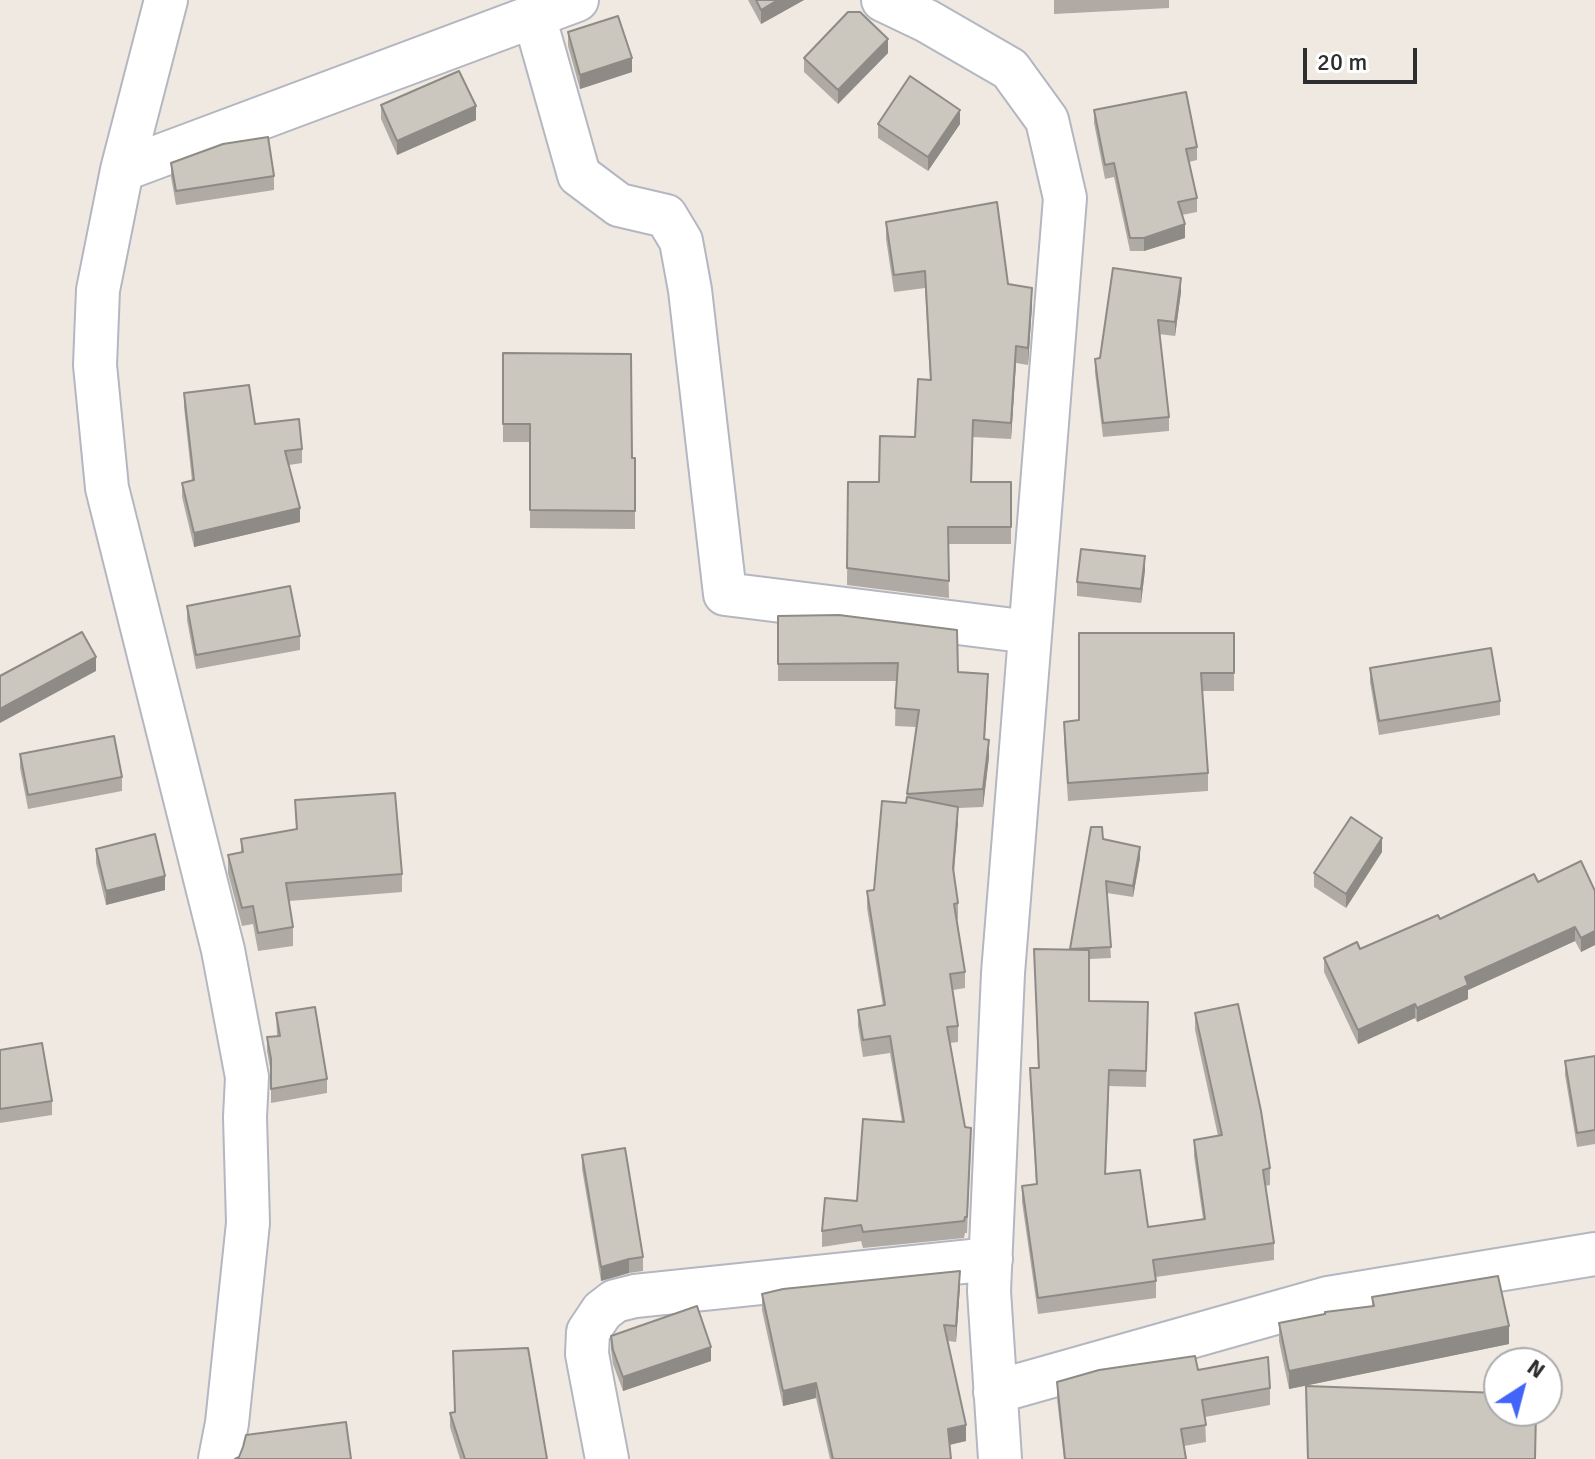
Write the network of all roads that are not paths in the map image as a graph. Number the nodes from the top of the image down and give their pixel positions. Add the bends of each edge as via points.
1 (166, 0) edge
2 (577, 0) edge
3 (883, 0) edge
4 (534, 16) junction
5 (122, 170) junction
6 (1030, 632) junction
7 (1595, 1254) edge
8 (991, 1259) junction
9 (995, 1392) junction
10 (220, 1459) edge
11 (607, 1459) edge
12 (1000, 1459) edge

1 - 5 street
2 - 4 street
3 - 6 street via 1010,69 1047,120 1065,198
4 - 5 street
4 - 6 street via 579,175 619,205 666,216 681,241 725,594
5 - 10 street via 98,290 95,365 107,488 223,950 247,1077 248,1223
6 - 8 street via 1003,973
7 - 9 street via 1328,1298
8 - 9 street
8 - 11 street via 615,1301 588,1332 587,1354
9 - 12 street

